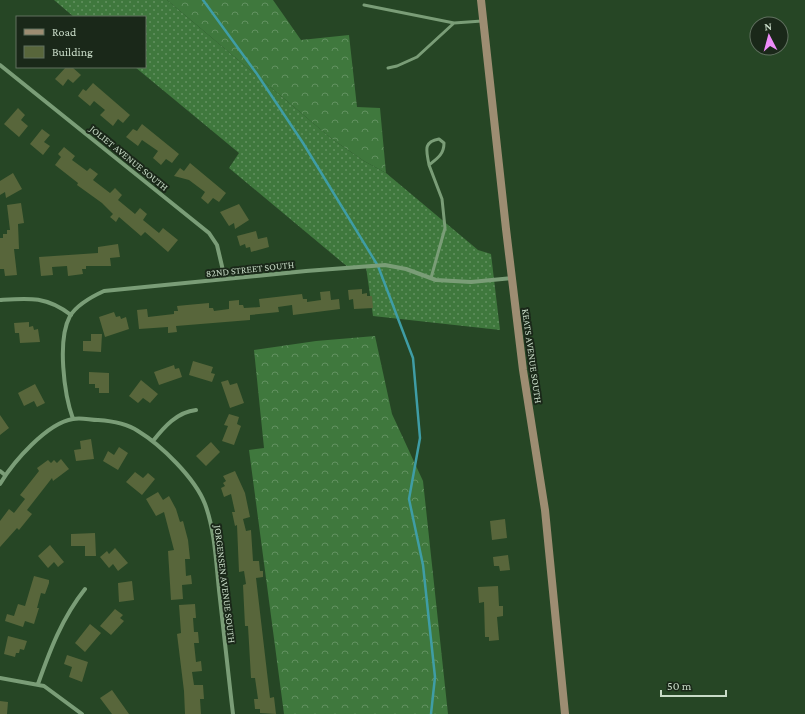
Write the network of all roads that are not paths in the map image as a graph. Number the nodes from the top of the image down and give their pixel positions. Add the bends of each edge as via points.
1 (481, 0) edge
2 (364, 5) dead end
3 (483, 21) junction
4 (454, 23) junction
5 (0, 65) edge
6 (388, 68) dead end
7 (429, 165) junction
8 (430, 278) junction
9 (512, 278) junction
10 (225, 279) junction
11 (0, 300) edge
12 (71, 315) junction
13 (196, 410) dead end
14 (73, 418) junction
15 (153, 441) junction
16 (0, 471) edge
17 (5, 475) junction
18 (0, 484) edge
19 (85, 589) dead end
20 (0, 678) edge
21 (38, 684) junction
22 (82, 714) edge
23 (233, 714) edge
24 (565, 714) edge

1 - 3 main road, KEATS AVENUE SOUTH
2 - 4 lane
3 - 4 lane
3 - 9 main road, KEATS AVENUE SOUTH
4 - 6 lane via 417,57
5 - 10 street, JOLIET AVENUE SOUTH via 209,233 217,245
7 - 7 lane via 426,149 428,144 432,141 442,141 444,150
7 - 8 lane via 442,199 445,228
8 - 9 street, 82ND STREET SOUTH via 471,282
8 - 10 street, 82ND STREET SOUTH via 385,265
9 - 24 main road, KEATS AVENUE SOUTH via 523,370 545,510
10 - 12 street, 82ND STREET SOUTH via 104,291 84,303
11 - 12 street via 40,299 62,308
12 - 14 street via 64,331 64,374
13 - 15 street via 189,411 170,422
14 - 15 street, JORGENSEN AVENUE SOUTH via 123,424
14 - 17 street via 52,427 38,438
15 - 23 street, JORGENSEN AVENUE SOUTH via 183,471 205,503 214,538
16 - 17 street
17 - 18 street
19 - 21 street via 66,616
20 - 21 street
21 - 22 street

